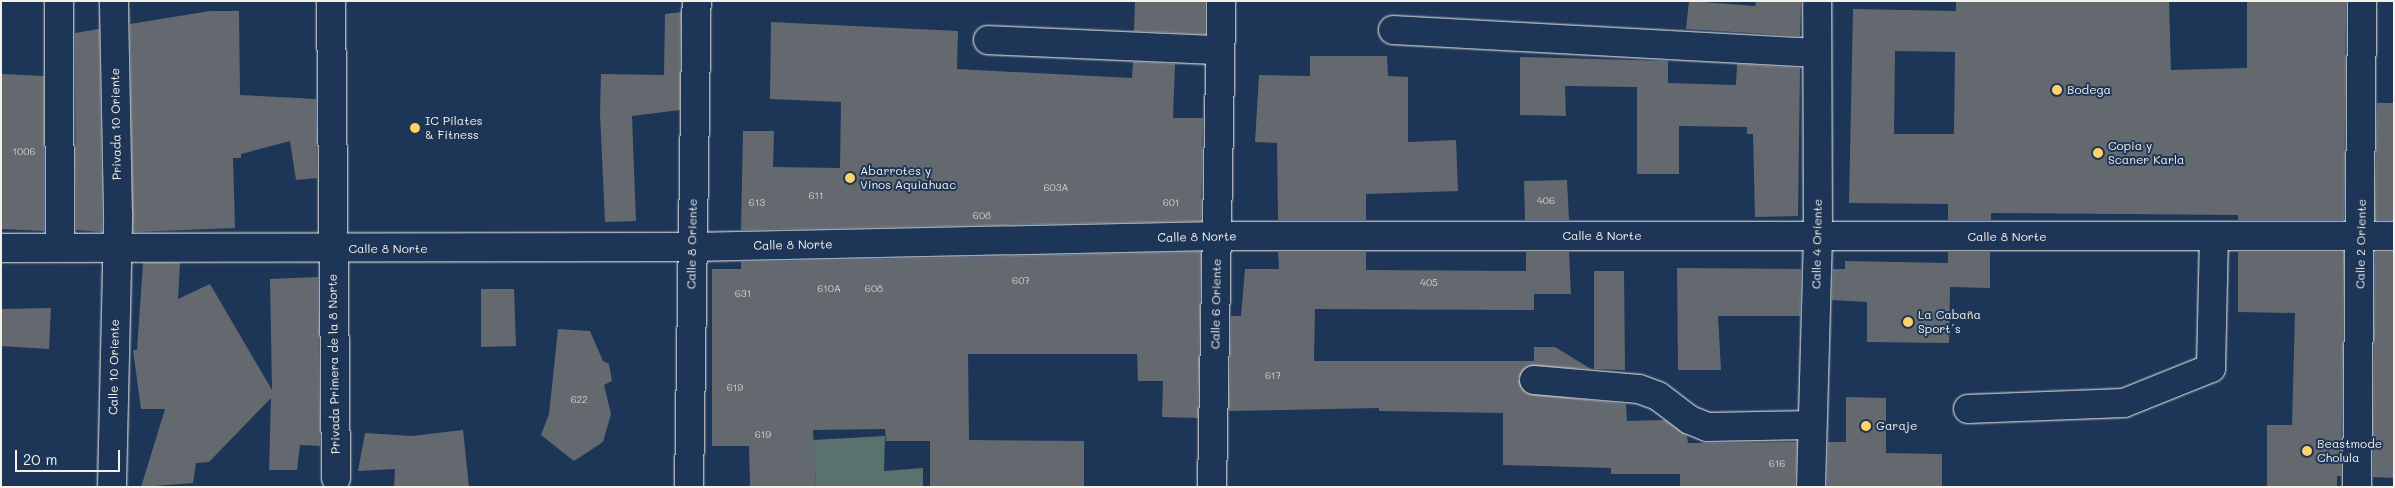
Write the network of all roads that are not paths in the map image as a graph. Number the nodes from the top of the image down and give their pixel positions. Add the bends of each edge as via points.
1 (59, 1) edge
2 (114, 1) edge
3 (331, 1) edge
4 (696, 1) edge
5 (1221, 1) edge
6 (1817, 1) edge
7 (2362, 1) edge
8 (1393, 30) dead end
9 (988, 40) dead end
10 (1218, 50) junction
11 (1816, 53) junction
12 (1218, 236) junction
13 (2362, 236) junction
14 (2394, 236) edge
15 (1818, 237) junction
16 (2214, 237) junction
17 (116, 247) junction
18 (1, 248) edge
19 (60, 248) junction
20 (691, 248) junction
21 (332, 250) junction
22 (1534, 380) dead end
23 (1968, 409) dead end
24 (1812, 425) junction
25 (336, 478) dead end
26 (112, 487) edge
27 (689, 487) edge
28 (1212, 487) edge
29 (1811, 487) edge
30 (2357, 487) edge

1 - 19 street
2 - 17 street, Privada 10 Oriente
3 - 21 street, Privada Primera de la 8 Norte
4 - 20 street, Calle 8 Oriente
5 - 10 street, Calle 6 Oriente
6 - 11 street, Calle 4 Oriente
7 - 13 street, Calle 2 Oriente
8 - 11 street
9 - 10 street
10 - 12 street, Calle 6 Oriente
11 - 15 street, Calle 4 Oriente
12 - 15 street, Calle 8 Norte
12 - 20 street, Calle 8 Norte
12 - 28 street, Calle 6 Oriente
13 - 14 street, Calle 8 Norte
13 - 16 street, Calle 8 Norte
13 - 30 street, Calle 2 Oriente
15 - 16 street, Calle 8 Norte
15 - 24 street, Calle 4 Oriente
16 - 23 street via 2210,368 2124,403
17 - 19 street, Calle 8 Norte
17 - 21 street, Calle 8 Norte
17 - 26 street, Calle 10 Oriente
18 - 19 street, Calle 8 Norte
20 - 21 street, Calle 8 Norte
20 - 27 street, Calle 8 Oriente
21 - 25 street, Privada Primera de la 8 Norte
22 - 24 street via 1639,389 1658,396 1690,420 1707,427
24 - 29 street, Calle 4 Oriente

